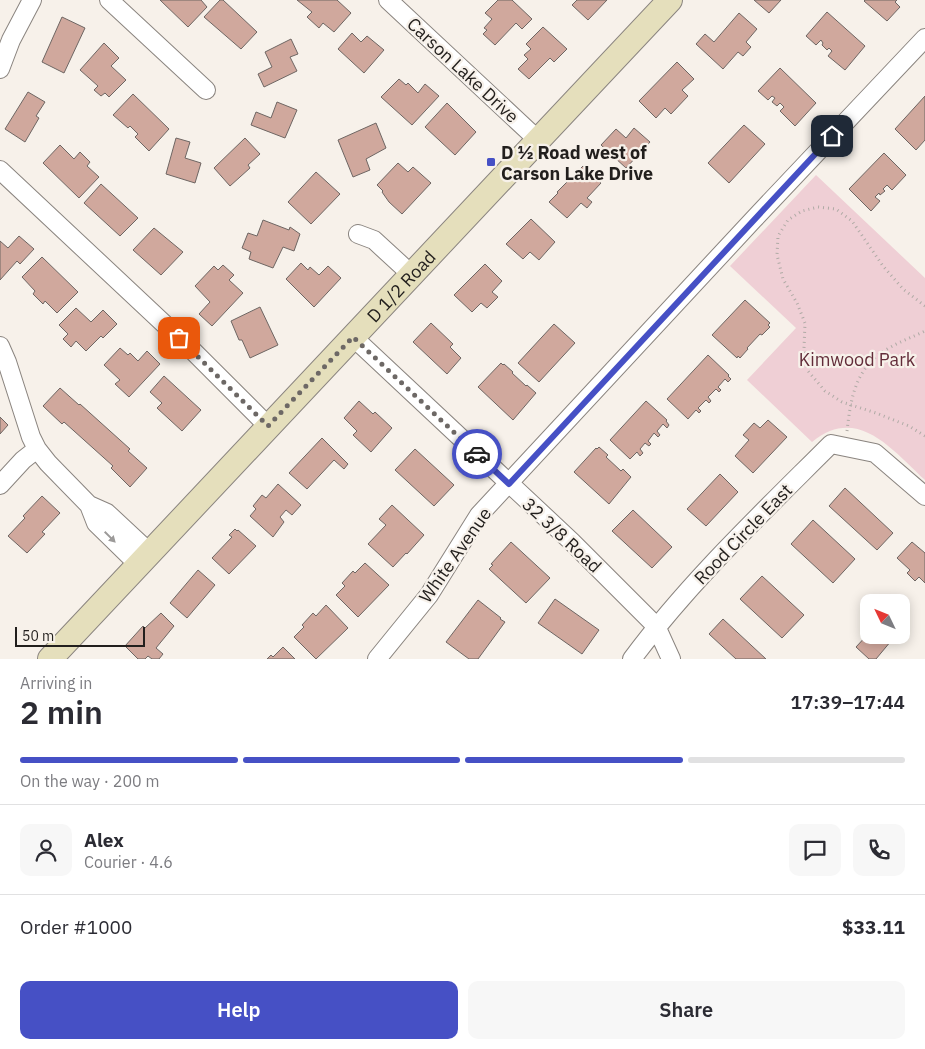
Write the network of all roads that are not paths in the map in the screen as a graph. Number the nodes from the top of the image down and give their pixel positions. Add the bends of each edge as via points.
1 (32, 0) edge
2 (109, 0) edge
3 (388, 0) edge
4 (670, 0) edge
5 (925, 38) edge
6 (0, 68) edge
7 (206, 90) dead end
8 (538, 140) junction
9 (0, 170) edge
10 (358, 234) dead end
11 (412, 275) junction
12 (353, 337) junction
13 (0, 346) edge
14 (268, 426) junction
15 (38, 449) junction
16 (509, 484) junction
17 (0, 485) edge
18 (925, 496) edge
19 (144, 559) junction
20 (656, 626) junction
21 (50, 659) edge
22 (377, 659) edge
23 (632, 659) edge
24 (671, 659) edge

1 - 6 street
2 - 7 street
3 - 8 street, Carson Lake Drive
4 - 8 main road, D 1/2 Road
5 - 16 street, White Avenue
8 - 11 main road, D 1/2 Road
9 - 14 street
10 - 11 street via 374,240
11 - 12 main road, D 1/2 Road
12 - 14 main road, D 1/2 Road
12 - 16 street, 32 3/8 Road
13 - 15 street
14 - 19 main road, D 1/2 Road
15 - 17 street
15 - 19 street via 89,505 96,523
16 - 20 street, 32 3/8 Road
16 - 22 street, White Avenue via 479,514 429,595
18 - 20 street, Rood Circle East via 875,452 838,445 716,559
19 - 21 main road, D 1/2 Road
20 - 23 street, Rood Circle East
20 - 24 street, 32 3/8 Road

